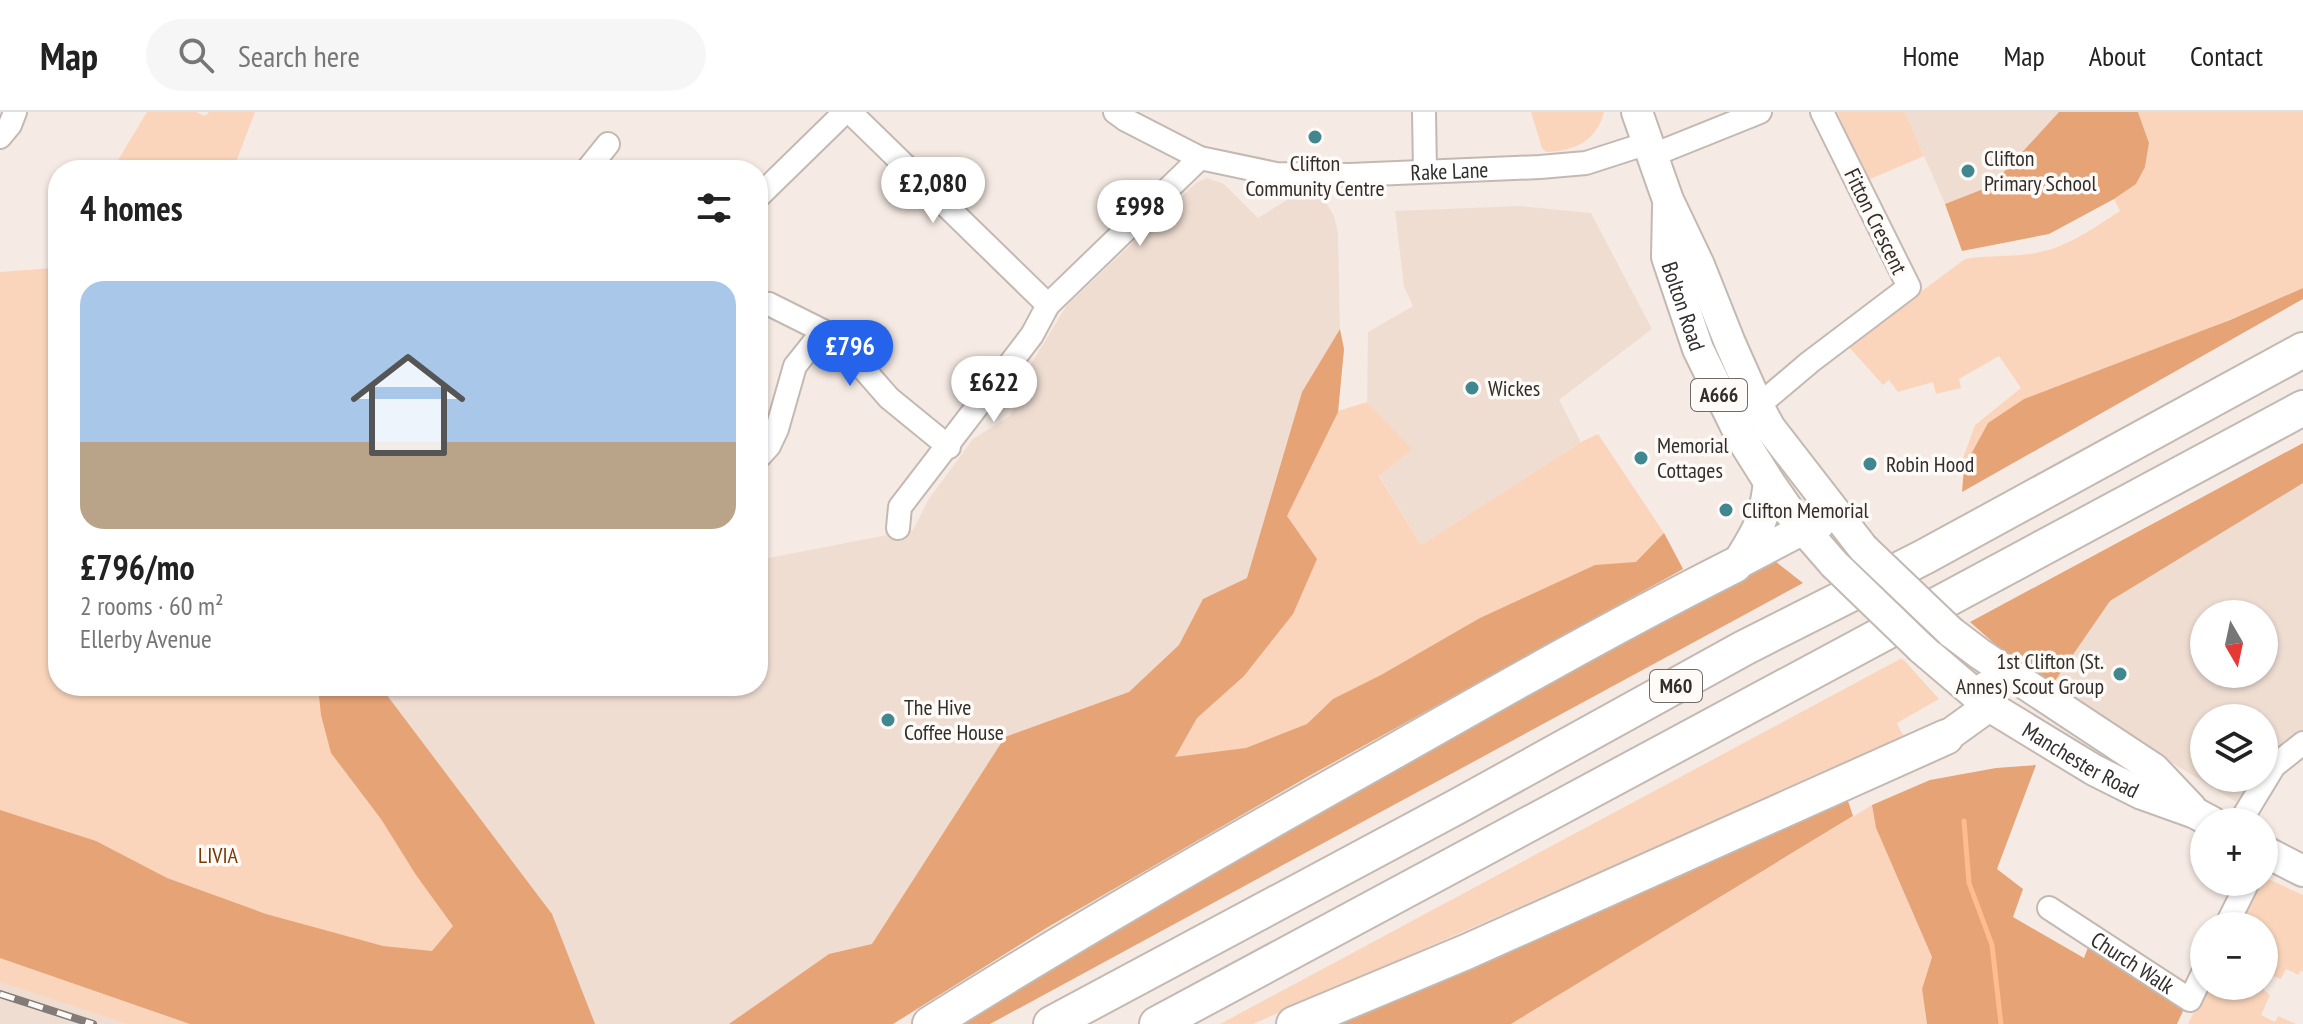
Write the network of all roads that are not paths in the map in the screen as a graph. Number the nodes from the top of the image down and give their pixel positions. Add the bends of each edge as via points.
1 (15, 112) edge
2 (847, 112) edge
3 (1115, 112) edge
4 (1424, 112) edge
5 (1637, 112) edge
6 (1760, 112) edge
7 (1822, 112) edge
8 (0, 137) edge
9 (608, 144) dead end
10 (1650, 149) junction
11 (1200, 158) junction
12 (595, 160) edge
13 (1425, 171) junction
14 (768, 187) edge
15 (1668, 200) junction
16 (768, 304) edge
17 (1048, 305) junction
18 (823, 331) junction
19 (2303, 350) edge
20 (1758, 406) junction
21 (2303, 408) edge
22 (768, 447) edge
23 (949, 447) junction
24 (1769, 482) junction
25 (898, 528) dead end
26 (1804, 529) junction
27 (1855, 539) junction
28 (1834, 564) joint
29 (1735, 565) junction
30 (1980, 654) junction
31 (1989, 706) junction
32 (1946, 737) joint
33 (2303, 743) edge
34 (2195, 808) edge
35 (2248, 808) edge
36 (2190, 812) edge
37 (2278, 858) edge
38 (2303, 871) edge
39 (2049, 908) dead end
40 (2190, 1000) edge
41 (930, 1024) edge
42 (1051, 1024) edge
43 (1157, 1024) edge
44 (1294, 1024) edge

1 - 8 street
2 - 14 street
2 - 17 street
3 - 11 street, Rake Lane
4 - 13 street
5 - 10 main road, Bolton Road / A666
6 - 10 street
7 - 20 street, Fitton Crescent via 1909,287
9 - 12 street
10 - 13 street, Rake Lane via 1586,163
10 - 15 main road, Bolton Road / A666
11 - 13 street, Rake Lane via 1276,174
11 - 17 street
15 - 20 main road, Bolton Road / A666
15 - 24 main road, Bolton Road / A666 via 1667,257 1682,306 1722,402
16 - 18 street
17 - 23 street via 1032,335
18 - 22 street via 795,366
18 - 23 street via 889,398
19 - 42 highway, M60
20 - 27 main road, Bolton Road / A666
21 - 43 highway, M60
23 - 25 street via 900,507
24 - 26 main road, Bolton Road / A666
24 - 29 main road via 1760,527
26 - 27 main road via 1833,524
26 - 28 main road, Bolton Road / A666
26 - 29 main road
27 - 30 main road, Manchester Road / A666, bridge
28 - 31 main road, Manchester Road / A666, bridge
29 - 41 highway via 1166,880
30 - 31 main road
30 - 34 main road, Manchester Road / A666 via 2154,769
31 - 32 main road
31 - 36 main road, Manchester Road / A666 via 2106,776
32 - 44 highway
33 - 35 street via 2274,766
37 - 38 main road
39 - 40 street, Church Walk

